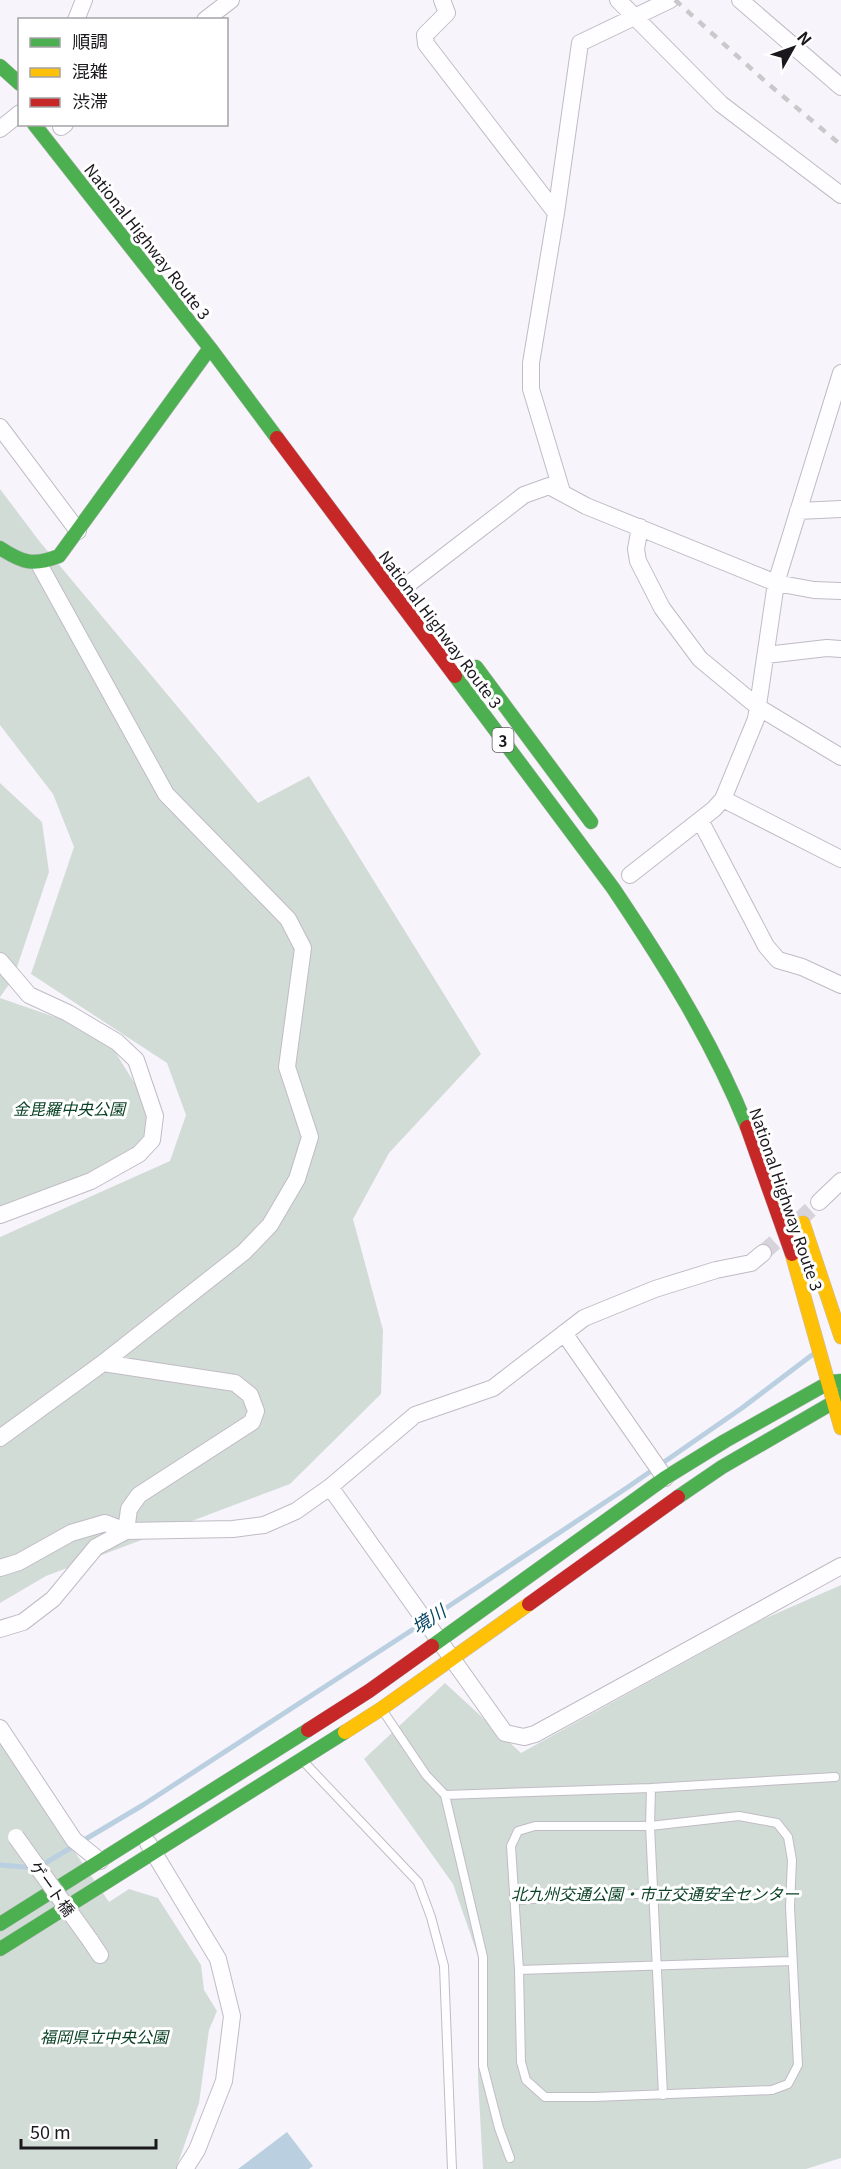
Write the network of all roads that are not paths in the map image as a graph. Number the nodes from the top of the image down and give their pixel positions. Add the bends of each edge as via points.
1 (84, 0) edge
2 (231, 0) edge
3 (442, 0) edge
4 (618, 0) edge
5 (670, 0) edge
6 (740, 0) edge
7 (641, 14) junction
8 (77, 18) edge
9 (208, 18) edge
10 (0, 66) edge
11 (18, 82) edge
12 (841, 87) edge
13 (17, 108) edge
14 (36, 126) edge
15 (0, 129) edge
16 (841, 195) edge
17 (556, 213) junction
18 (210, 348) junction
19 (841, 373) edge
20 (0, 427) edge
21 (562, 492) junction
22 (841, 509) edge
23 (798, 511) junction
24 (640, 528) junction
25 (78, 531) junction
26 (0, 548) edge
27 (39, 564) junction
28 (411, 582) dead end
29 (776, 582) junction
30 (841, 591) edge
31 (841, 649) edge
32 (766, 655) junction
33 (467, 656) dead end
34 (758, 707) junction
35 (841, 757) edge
36 (723, 800) junction
37 (700, 820) junction
38 (597, 830) dead end
39 (841, 859) edge
40 (629, 875) dead end
41 (0, 961) edge
42 (841, 985) edge
43 (841, 1181) edge
44 (819, 1202) tunnel mouth
45 (798, 1208) dead end
46 (0, 1215) edge
47 (762, 1253) tunnel mouth
48 (564, 1333) junction
49 (841, 1337) edge
50 (103, 1363) junction
51 (835, 1382) edge
52 (838, 1398) edge
53 (841, 1428) edge
54 (0, 1438) edge
55 (665, 1478) junction
56 (330, 1487) junction
57 (126, 1531) junction
58 (841, 1566) edge
59 (0, 1568) edge
60 (0, 1629) edge
61 (439, 1642) junction
62 (451, 1659) junction
63 (369, 1691) junction
64 (381, 1709) junction
65 (0, 1728) edge
66 (286, 1743) junction
67 (302, 1760) junction
68 (835, 1778) dead end
69 (651, 1788) junction
70 (445, 1795) junction
71 (650, 1826) junction
72 (143, 1834) junction
73 (16, 1837) dead end
74 (154, 1852) junction
75 (100, 1861) junction
76 (654, 1893) junction
77 (514, 1900) junction
78 (0, 1924) edge
79 (0, 1949) edge
80 (100, 1955) dead end
81 (792, 1961) junction
82 (658, 1965) junction
83 (519, 1970) junction
84 (663, 2095) junction
85 (510, 2158) dead end
86 (185, 2169) edge
87 (452, 2169) edge

1 - 8 street
2 - 9 street
3 - 17 street via 447,13 425,35 426,44
4 - 7 street
5 - 7 street
6 - 12 street
7 - 16 street via 721,104
7 - 17 street via 580,43
10 - 11 main road
13 - 15 street
14 - 18 main road, National Highway Route 3 / 3
17 - 21 street via 531,363 531,389
18 - 25 main road
18 - 51 main road, National Highway Route 3 / 3 via 614,888 661,959 708,1043 755,1145
19 - 23 street
20 - 25 street
21 - 24 street
21 - 28 street via 549,486 524,495
22 - 23 street
23 - 29 street
24 - 29 street
24 - 34 street via 638,561 663,608 700,659
25 - 27 main road via 59,556
26 - 27 main road via 17,560
27 - 50 street via 166,794 288,919 303,948 286,1067 310,1137 297,1179 270,1225 244,1252
29 - 30 street
29 - 32 street
31 - 32 street
32 - 34 street
33 - 38 main road, National Highway Route 3 / 3
34 - 35 street
34 - 36 street
36 - 37 street
36 - 39 street
37 - 40 street
37 - 42 street via 766,946 778,960
41 - 46 street via 28,995 117,1042 136,1060 154,1116 152,1140 139,1154 91,1181
43 - 44 street
45 - 49 main road, National Highway Route 3
47 - 48 street via 751,1263 645,1293 584,1318
48 - 55 street
48 - 56 street via 493,1388 415,1416
50 - 54 street
50 - 57 street via 235,1383 250,1395 256,1411 252,1422 139,1495 129,1509
51 - 52 main road, National Highway Route 3 / 3
51 - 55 main road
52 - 53 main road, National Highway Route 3 / 3
52 - 62 main road via 722,1467
55 - 61 main road
56 - 57 street via 296,1511 264,1524 233,1529
56 - 61 street
57 - 59 street via 105,1523 71,1533 19,1562
57 - 60 street via 96,1547 53,1599 23,1622
58 - 62 street via 524,1737 505,1732
61 - 62 street
61 - 63 main road
62 - 64 main road
63 - 64 lane
63 - 66 main road
64 - 67 main road
64 - 70 lane via 426,1775
65 - 75 street via 74,1839
66 - 67 lane
66 - 72 main road
67 - 74 main road
67 - 87 lane via 418,1882 431,1917 444,1966
68 - 69 lane
69 - 70 lane
69 - 71 lane
70 - 85 lane via 483,1957 483,2066
71 - 76 lane
71 - 77 lane via 536,1826 518,1831 511,1846
71 - 81 lane via 739,1816 777,1823 788,1837 792,1860
72 - 74 street
72 - 75 main road
73 - 80 street, ゲート橋, bridge
74 - 79 main road
74 - 86 street via 218,1959 232,2016 224,2081 197,2150
75 - 78 main road
76 - 77 lane
76 - 82 lane
77 - 83 lane
81 - 82 lane
81 - 84 lane via 798,2065 788,2084 772,2090
82 - 83 lane
82 - 84 lane
83 - 84 lane via 521,2062 526,2080 545,2097

